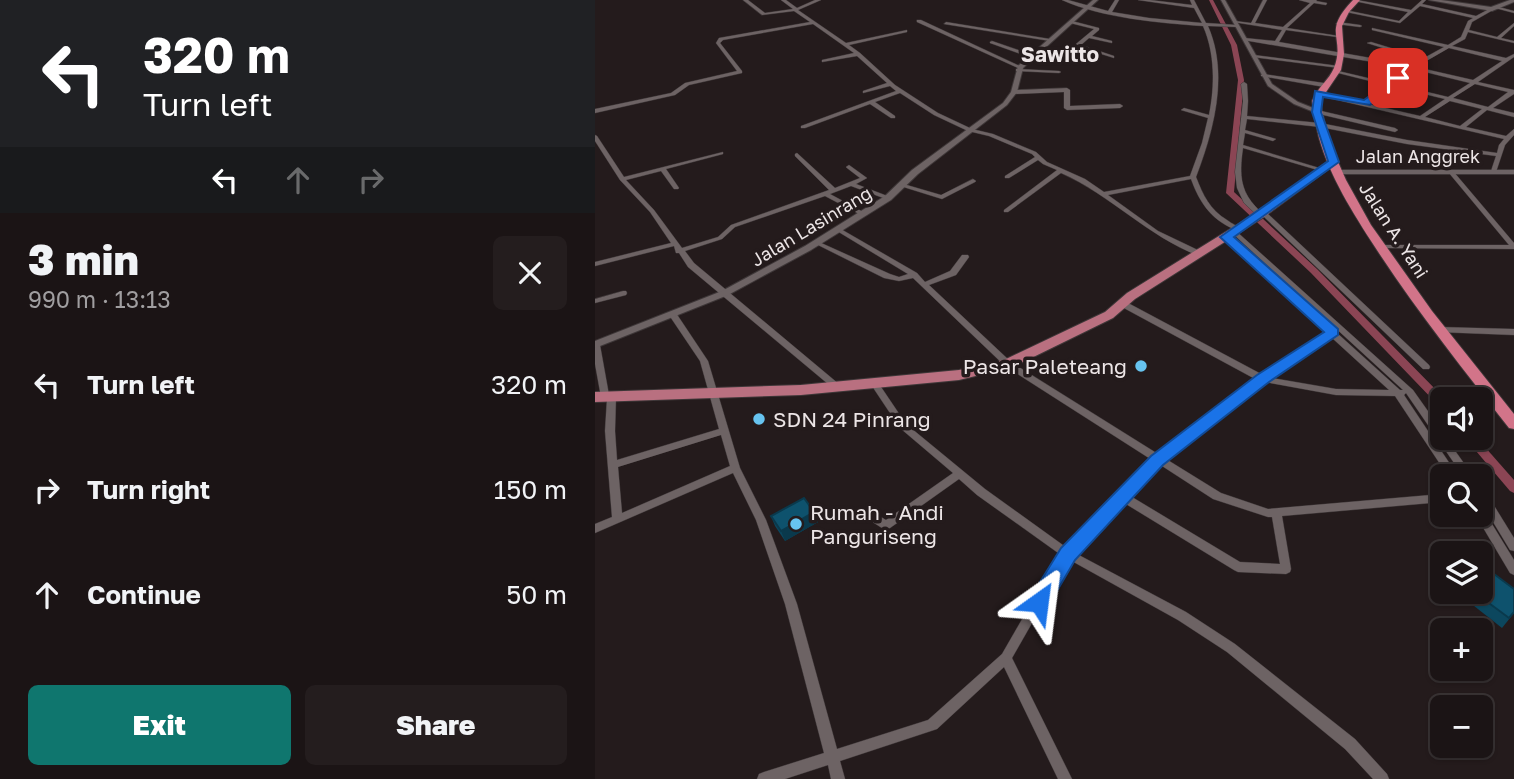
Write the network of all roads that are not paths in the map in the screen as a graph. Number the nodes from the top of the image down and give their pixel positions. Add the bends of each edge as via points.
1 (745, 0) edge
2 (783, 0) edge
3 (819, 0) edge
4 (1064, 0) edge
5 (1096, 0) edge
6 (1117, 0) edge
7 (1140, 0) edge
8 (1192, 0) edge
9 (1223, 0) edge
10 (1265, 0) edge
11 (1301, 0) edge
12 (1356, 0) edge
13 (1431, 0) edge
14 (1314, 1) edge
15 (1447, 1) edge
16 (1513, 1) edge
17 (1422, 2) edge
18 (1326, 4) dead end
19 (1195, 7) junction
20 (1087, 8) junction
21 (1494, 8) junction
22 (795, 9) junction
23 (1346, 11) junction
24 (1410, 11) junction
25 (1110, 12) junction
26 (1514, 12) edge
27 (1476, 18) junction
28 (919, 21) dead end
29 (1072, 22) junction
30 (1400, 22) junction
31 (813, 23) junction
32 (947, 23) dead end
33 (1338, 23) junction
34 (1254, 24) junction
35 (1514, 24) edge
36 (1206, 25) junction
37 (1235, 25) junction
38 (1360, 26) dead end
39 (1285, 29) junction
40 (1374, 30) dead end
41 (905, 31) dead end
42 (1392, 31) junction
43 (1467, 31) junction
44 (1087, 36) junction
45 (1337, 37) junction
46 (1498, 38) junction
47 (1245, 39) junction
48 (1049, 40) junction
49 (1110, 41) dead end
50 (992, 42) dead end
51 (1514, 42) edge
52 (1276, 43) junction
53 (1369, 43) dead end
54 (844, 45) junction
55 (1296, 46) junction
56 (1450, 46) junction
57 (1382, 47) junction
58 (1339, 52) junction
59 (858, 54) junction
60 (1254, 55) junction
61 (1514, 55) edge
62 (1031, 56) junction
63 (1112, 57) dead end
64 (1291, 59) junction
65 (1425, 60) junction
66 (1506, 60) junction
67 (824, 61) dead end
68 (1287, 66) dead end
69 (1412, 67) junction
70 (1019, 68) junction
71 (1337, 69) junction
72 (1059, 72) dead end
73 (1263, 75) junction
74 (1475, 82) junction
75 (1392, 83) junction
76 (890, 84) junction
77 (1244, 84) dead end
78 (1321, 89) junction
79 (900, 91) junction
80 (1513, 91) edge
81 (865, 92) dead end
82 (1014, 92) junction
83 (1449, 98) junction
84 (872, 103) junction
85 (1366, 103) junction
86 (1120, 106) dead end
87 (1487, 108) junction
88 (1184, 110) dead end
89 (595, 111) edge
90 (1316, 111) junction
91 (1514, 115) edge
92 (893, 117) dead end
93 (1210, 117) junction
94 (1245, 117) junction
95 (1422, 117) junction
96 (1320, 125) junction
97 (803, 127) dead end
98 (1462, 127) junction
99 (970, 130) junction
100 (1395, 130) dead end
101 (1244, 131) junction
102 (1514, 131) edge
103 (595, 137) edge
104 (1506, 138) junction
105 (1273, 139) dead end
106 (597, 144) edge
107 (1242, 146) junction
108 (721, 153) dead end
109 (797, 155) dead end
110 (1499, 155) junction
111 (1037, 158) junction
112 (849, 167) dead end
113 (1336, 167) junction
114 (663, 169) junction
115 (1061, 170) junction
116 (1323, 170) junction
117 (1451, 172) junction
118 (1494, 172) junction
119 (1514, 172) edge
120 (1007, 177) dead end
121 (1193, 177) junction
122 (622, 179) junction
123 (973, 181) dead end
124 (851, 184) junction
125 (900, 185) junction
126 (676, 188) dead end
127 (833, 190) junction
128 (825, 194) junction
129 (1102, 194) junction
130 (888, 198) junction
131 (1006, 211) dead end
132 (863, 214) junction
133 (1261, 215) junction
134 (839, 230) junction
135 (1236, 231) junction
136 (817, 243) junction
137 (1383, 247) junction
138 (1514, 247) edge
139 (676, 248) junction
140 (1199, 254) junction
141 (965, 257) dead end
142 (595, 264) edge
143 (914, 275) junction
144 (924, 285) junction
145 (623, 293) dead end
146 (725, 293) junction
147 (595, 300) edge
148 (1125, 305) junction
149 (673, 314) junction
150 (1440, 330) junction
151 (1333, 332) junction
152 (1514, 332) edge
153 (595, 345) edge
154 (1008, 364) junction
155 (1426, 367) dead end
156 (1263, 379) junction
157 (874, 383) junction
158 (837, 387) junction
159 (1410, 392) junction
160 (1398, 393) junction
161 (716, 394) junction
162 (604, 397) edge
163 (1514, 424) edge
164 (723, 431) junction
165 (1157, 460) junction
166 (1445, 464) edge
167 (1460, 464) edge
168 (614, 465) junction
169 (735, 468) junction
170 (959, 474) junction
171 (1122, 496) junction
172 (1430, 499) edge
173 (864, 511) dead end
174 (1276, 513) junction
175 (1493, 514) edge
176 (617, 520) junction
177 (1488, 527) edge
178 (595, 529) edge
179 (1514, 547) edge
180 (1068, 554) junction
181 (1513, 566) edge
182 (1006, 658) junction
183 (832, 757) junction
184 (764, 779) edge
185 (838, 779) edge
186 (1065, 779) edge
187 (1382, 779) edge

1 - 22 street via 764,13
2 - 22 street
3 - 22 street
4 - 20 street
5 - 20 street
6 - 25 street
7 - 19 street
8 - 19 street
9 - 37 street
10 - 34 street
11 - 14 street
12 - 23 highway
12 - 24 street
13 - 15 street
14 - 18 street
14 - 39 street
15 - 21 street
16 - 21 street
17 - 24 street
17 - 27 street
19 - 36 street
20 - 25 street
20 - 29 street
21 - 26 street
21 - 27 street
22 - 31 street
23 - 30 street
23 - 33 highway
24 - 30 street
25 - 36 street
27 - 43 street
28 - 70 street
29 - 44 street via 1096,27
29 - 48 street
30 - 42 street
31 - 54 street
31 - 89 street via 721,39 718,43 740,72 687,84 673,94
32 - 48 street
33 - 38 street
33 - 45 highway
34 - 37 street
34 - 39 street
35 - 46 street
36 - 37 street
36 - 93 street via 1216,64
37 - 47 street
39 - 45 street
39 - 52 street
40 - 42 street
41 - 54 street
42 - 56 street
42 - 57 street
43 - 46 street
43 - 56 street
44 - 49 street
44 - 63 street via 1078,46
45 - 58 highway
46 - 51 street
47 - 52 street
47 - 60 street
48 - 62 street
50 - 62 street
52 - 55 street
53 - 57 street
54 - 59 street
55 - 58 street
55 - 64 street
56 - 65 street
56 - 66 street
57 - 65 street
58 - 69 street
58 - 71 highway
59 - 67 street
59 - 76 street
60 - 64 street
60 - 73 street
61 - 66 street
62 - 70 street
64 - 68 street
64 - 71 street
65 - 69 street
66 - 74 street
69 - 74 street
69 - 75 street
70 - 72 street
70 - 82 street
71 - 75 street
71 - 78 highway
73 - 78 street
73 - 90 street via 1282,95
74 - 80 street
74 - 83 street
75 - 83 street
75 - 85 street
76 - 79 street
76 - 81 street
77 - 94 street
78 - 85 street
78 - 90 highway, Jalan A. Yani
79 - 84 street
79 - 99 street
80 - 87 street
82 - 86 street via 1067,90 1067,108
82 - 99 street, Jalan Lasinrang
83 - 87 street
83 - 95 street
84 - 92 street
84 - 97 street
85 - 95 street
87 - 91 street
87 - 98 street
88 - 93 street
90 - 96 highway, Jalan A. Yani
90 - 100 street
93 - 121 street via 1210,134
94 - 96 street
94 - 101 street
95 - 98 street
96 - 110 street
96 - 113 highway, Jalan A. Yani
98 - 104 street
99 - 111 street
99 - 125 street, Jalan Lasinrang
101 - 105 street
101 - 107 street
102 - 104 street, Jalan Anggrek
103 - 106 street
104 - 110 street, Jalan Anggrek
106 - 122 street
107 - 116 street
107 - 133 street via 1237,186
108 - 114 street
109 - 127 street
110 - 118 street, Jalan Anggrek
111 - 115 street
111 - 120 street
112 - 124 street via 864,178
113 - 116 main road
113 - 117 street, Jalan Anggrek
113 - 137 highway, Jalan A. Yani
114 - 122 street
114 - 126 street
115 - 129 street
115 - 131 street
116 - 133 main road
117 - 118 street, Jalan Anggrek
117 - 138 street
118 - 119 street
121 - 129 street
121 - 135 street via 1205,206
122 - 139 street via 652,211
123 - 125 street via 942,197
124 - 127 street
124 - 130 street
125 - 130 street, Jalan Lasinrang
127 - 128 street
128 - 132 street
128 - 139 street via 733,226 720,238
129 - 140 street via 1156,232
130 - 132 street, Jalan Lasinrang
132 - 134 street, Jalan Lasinrang
133 - 135 main road
133 - 155 street
134 - 136 street, Jalan Lasinrang
134 - 143 street
135 - 140 main road
135 - 151 street
135 - 159 street
136 - 143 street via 887,276
136 - 146 street, Jalan Lasinrang
137 - 138 street
137 - 150 highway, Jalan A. Yani
139 - 142 street
139 - 146 street
140 - 148 main road via 1131,296
141 - 144 street via 953,273
143 - 144 street
144 - 154 street
145 - 147 street
146 - 149 street, Jalan Lasinrang
146 - 158 street
148 - 154 main road
148 - 156 street
149 - 153 street, Jalan Lasinrang
149 - 161 street via 702,356
150 - 152 street
150 - 163 highway, Jalan A. Yani
151 - 156 street
151 - 160 street
153 - 162 street
154 - 157 main road via 967,374
154 - 165 street
156 - 160 street via 1336,393
156 - 165 street
157 - 158 main road
157 - 170 street via 903,426
158 - 161 main road
159 - 160 street
159 - 167 street
160 - 166 street
161 - 162 main road
161 - 164 street
162 - 168 street
164 - 168 street
164 - 169 street
165 - 171 street
165 - 174 street via 1217,496
168 - 176 street
169 - 176 street
169 - 183 street via 761,520 791,604
170 - 173 street via 886,525
170 - 180 street
171 - 174 street via 1241,568 1286,569
171 - 180 street
172 - 174 street
175 - 179 street
176 - 178 street
177 - 181 street
180 - 182 street
180 - 187 street via 1231,648 1350,744
182 - 183 street via 932,725
182 - 186 street
183 - 184 street
183 - 185 street

